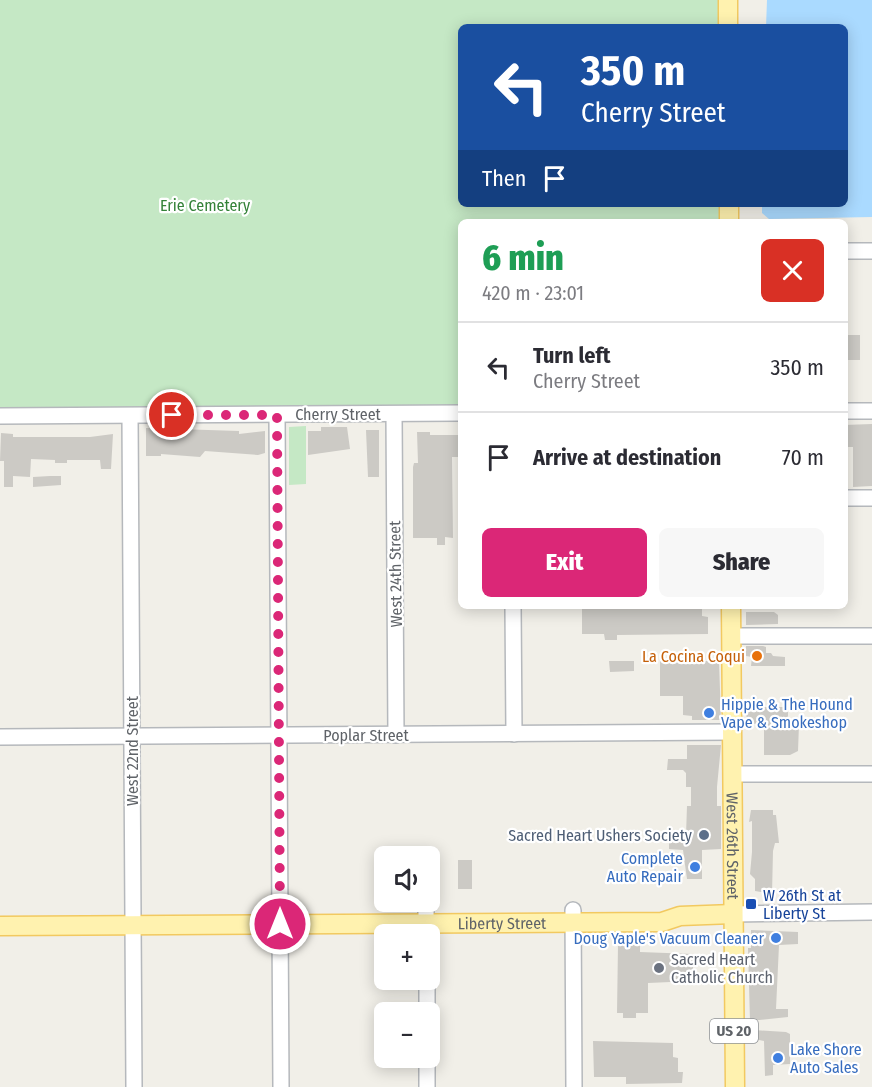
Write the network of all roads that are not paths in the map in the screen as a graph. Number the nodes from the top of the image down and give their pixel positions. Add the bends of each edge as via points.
1 (728, 0) edge
2 (728, 24) edge
3 (848, 251) edge
4 (872, 251) edge
5 (848, 411) edge
6 (872, 411) edge
7 (458, 413) edge
8 (394, 414) junction
9 (277, 415) junction
10 (0, 416) edge
11 (130, 416) junction
12 (848, 498) edge
13 (872, 498) edge
14 (513, 609) edge
15 (731, 609) edge
16 (732, 636) junction
17 (872, 636) edge
18 (732, 732) junction
19 (514, 734) junction
20 (279, 735) junction
21 (396, 735) junction
22 (132, 736) junction
23 (0, 737) edge
24 (732, 774) junction
25 (872, 774) edge
26 (872, 912) edge
27 (0, 914) edge
28 (734, 914) junction
29 (573, 916) junction
30 (280, 918) junction
31 (133, 919) junction
32 (426, 923) edge
33 (0, 926) edge
34 (427, 1068) edge
35 (134, 1087) edge
36 (281, 1087) edge
37 (427, 1087) edge
38 (574, 1087) edge
39 (735, 1087) edge

1 - 2 main road
3 - 4 street
5 - 6 street
7 - 8 street, Cherry Street
8 - 9 street, Cherry Street
8 - 21 street, West 24th Street
9 - 11 street, Cherry Street
9 - 20 street
10 - 11 street, Cherry Street
11 - 22 street, West 22nd Street
12 - 13 street
14 - 19 street
15 - 16 main road, West 26th Street / US 20
16 - 17 street
16 - 18 main road, West 26th Street / US 20
18 - 19 street, Poplar Street
18 - 24 main road, West 26th Street / US 20
19 - 21 street, Poplar Street
20 - 21 street, Poplar Street
20 - 22 street, Poplar Street
20 - 30 street
22 - 23 street, Poplar Street
22 - 31 street, West 22nd Street
24 - 25 street
24 - 28 main road, West 26th Street / US 20
26 - 28 street, Liberty Street
27 - 31 main road, Liberty Street
28 - 29 main road, Liberty Street via 680,916 662,922
28 - 39 main road, West 26th Street / US 20
29 - 32 main road, Liberty Street
29 - 38 street
30 - 31 main road, Liberty Street
30 - 32 main road, Liberty Street
30 - 36 street
31 - 33 main road, Liberty Street
31 - 35 street, West 22nd Street
34 - 37 street

